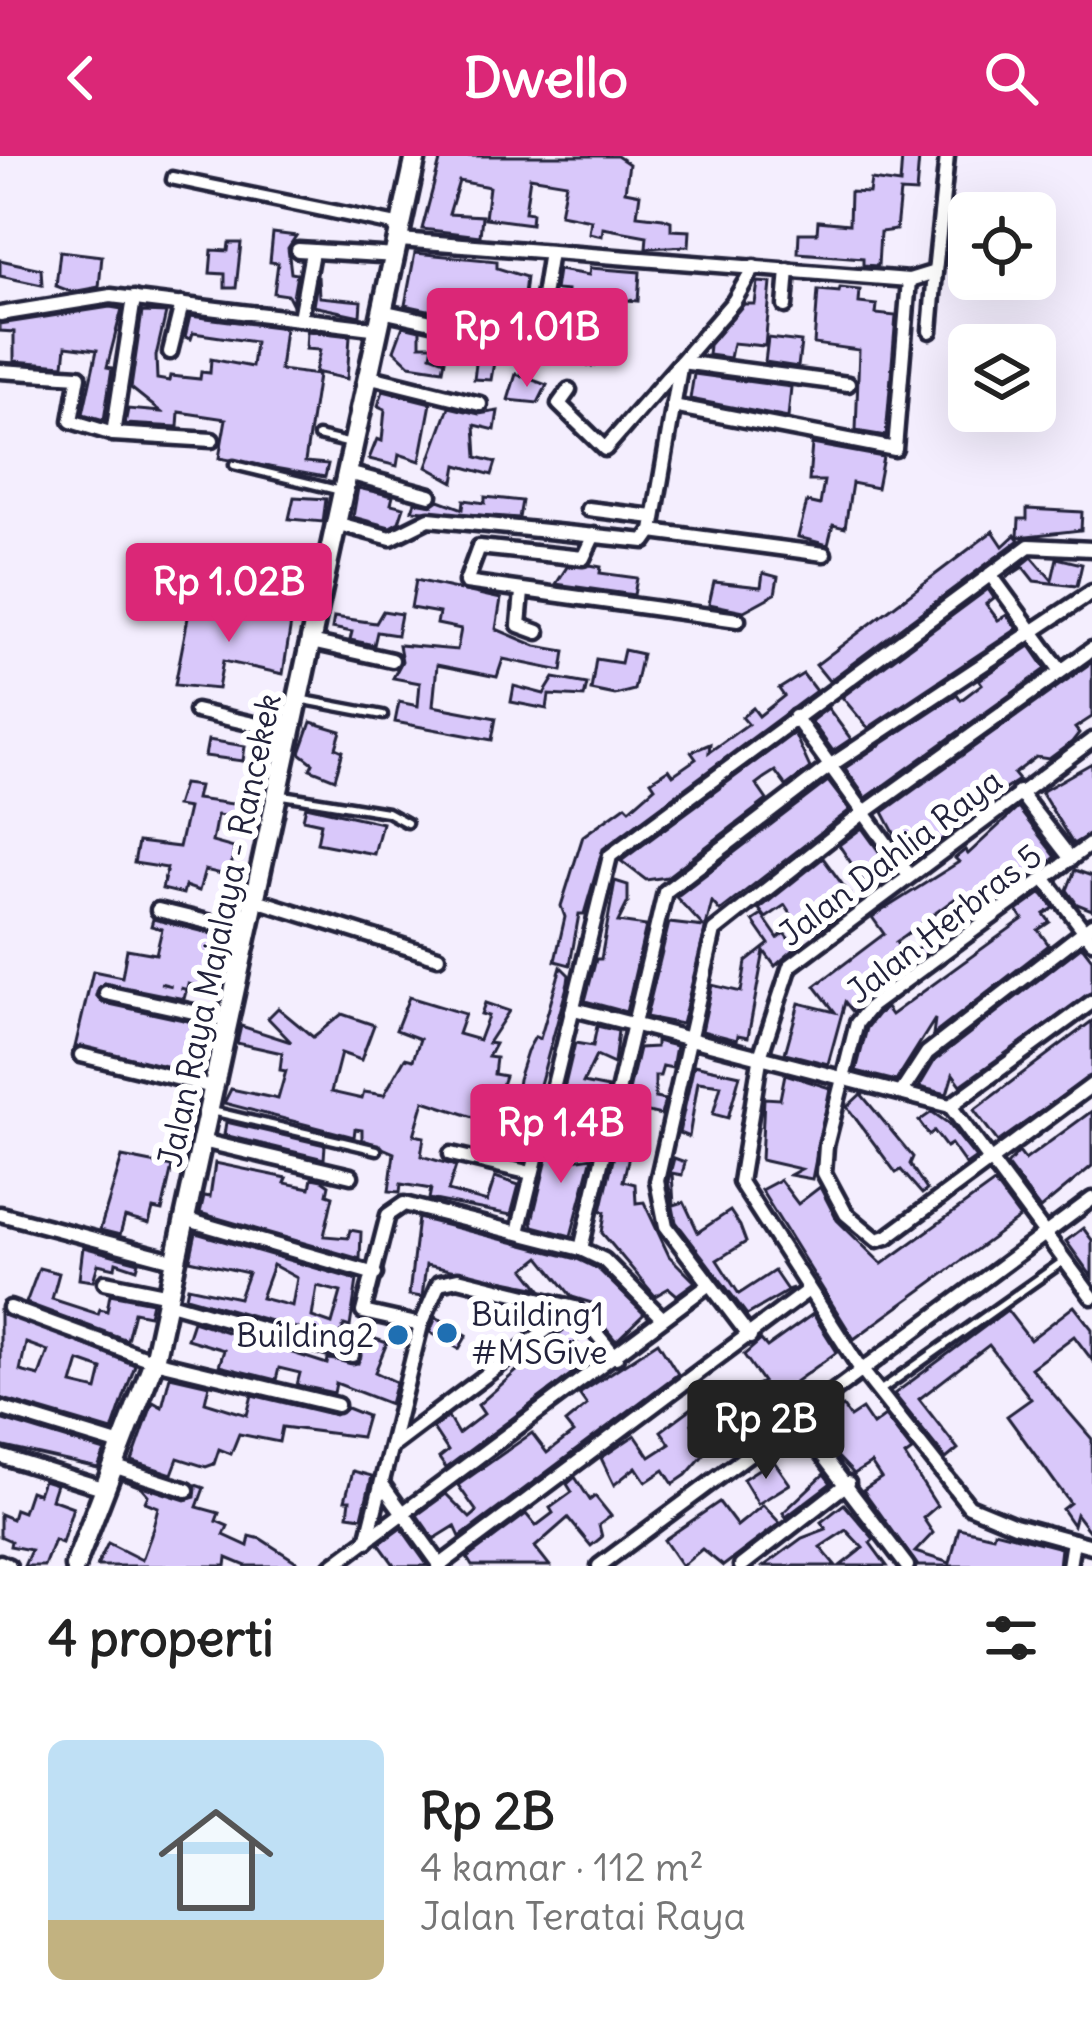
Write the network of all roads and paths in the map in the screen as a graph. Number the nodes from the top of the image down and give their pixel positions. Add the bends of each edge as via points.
1 (416, 156) edge
2 (947, 156) edge
3 (400, 237) junction
4 (550, 252) junction
5 (754, 267) junction
6 (788, 270) junction
7 (935, 272) junction
8 (909, 280) junction
9 (134, 298) junction
10 (182, 304) junction
11 (785, 306) dead end
12 (0, 314) edge
13 (300, 318) junction
14 (384, 320) junction
15 (929, 331) dead end
16 (535, 347) junction
17 (170, 352) dead end
18 (592, 357) dead end
19 (681, 362) junction
20 (0, 371) edge
21 (371, 376) junction
22 (848, 384) dead end
23 (569, 390) dead end
24 (480, 404) dead end
25 (673, 406) junction
26 (113, 434) junction
27 (318, 436) dead end
28 (212, 440) dead end
29 (354, 445) junction
30 (234, 465) dead end
31 (346, 482) junction
32 (430, 495) dead end
33 (588, 509) dead end
34 (339, 524) junction
35 (653, 524) junction
36 (593, 536) junction
37 (1092, 549) edge
38 (824, 554) dead end
39 (990, 574) junction
40 (522, 592) junction
41 (1092, 592) edge
42 (738, 620) dead end
43 (1031, 628) junction
44 (538, 632) dead end
45 (311, 642) junction
46 (1092, 649) edge
47 (392, 660) dead end
48 (1061, 671) junction
49 (301, 699) junction
50 (196, 711) dead end
51 (383, 715) dead end
52 (795, 717) junction
53 (293, 733) junction
54 (1092, 740) edge
55 (832, 765) junction
56 (1019, 792) junction
57 (280, 794) junction
58 (862, 814) junction
59 (407, 823) dead end
60 (1090, 849) edge
61 (1071, 859) junction
62 (909, 875) junction
63 (1045, 879) junction
64 (256, 900) junction
65 (158, 910) dead end
66 (249, 932) junction
67 (1090, 932) edge
68 (438, 957) dead end
69 (160, 983) dead end
70 (106, 993) dead end
71 (1092, 1002) edge
72 (574, 1009) junction
73 (228, 1010) junction
74 (632, 1025) junction
75 (685, 1041) junction
76 (81, 1054) dead end
77 (761, 1054) junction
78 (843, 1075) junction
79 (1092, 1085) edge
80 (213, 1087) junction
81 (903, 1090) junction
82 (950, 1106) junction
83 (208, 1111) junction
84 (202, 1141) junction
85 (377, 1150) dead end
86 (451, 1154) dead end
87 (988, 1160) junction
88 (531, 1173) junction
89 (351, 1176) dead end
90 (1092, 1199) edge
91 (0, 1214) edge
92 (188, 1220) junction
93 (518, 1232) junction
94 (1045, 1233) junction
95 (581, 1249) junction
96 (1065, 1260) junction
97 (177, 1261) junction
98 (375, 1274) junction
99 (105, 1282) dead end
100 (708, 1285) junction
101 (807, 1291) junction
102 (1092, 1297) edge
103 (168, 1299) junction
104 (10, 1308) dead end
105 (574, 1308) junction
106 (662, 1317) junction
107 (421, 1325) junction
108 (750, 1337) junction
109 (352, 1355) dead end
110 (616, 1358) junction
111 (154, 1360) junction
112 (860, 1368) junction
113 (878, 1392) junction
114 (337, 1406) dead end
115 (0, 1408) edge
116 (795, 1419) junction
117 (394, 1445) junction
118 (125, 1447) junction
119 (0, 1456) edge
120 (116, 1467) junction
121 (848, 1483) junction
122 (382, 1484) junction
123 (106, 1490) junction
124 (187, 1490) dead end
125 (402, 1515) junction
126 (367, 1541) junction
127 (1073, 1541) junction
128 (1092, 1546) edge
129 (0, 1562) edge
130 (10, 1566) edge
131 (75, 1566) edge
132 (332, 1566) edge
133 (440, 1566) edge
134 (599, 1566) edge
135 (741, 1566) edge
136 (907, 1566) edge
137 (1069, 1566) edge

1 - 3 main road, Jalan Raya Majalaya - Rancekek
2 - 7 street
3 - 3 lane via 171,180 172,176
3 - 4 street
3 - 13 street via 305,251
3 - 14 main road, Jalan Raya Majalaya - Rancekek
4 - 5 street
4 - 16 street
5 - 6 street
5 - 19 street
6 - 8 street
6 - 11 street
7 - 8 street
7 - 15 street
8 - 25 street via 895,449
9 - 10 street
9 - 12 street via 86,297
9 - 26 street
10 - 13 street
10 - 17 street
13 - 14 street
14 - 16 street
14 - 21 main road, Jalan Raya Majalaya - Rancekek
16 - 18 street
19 - 22 street
19 - 23 street via 608,448 559,404
19 - 25 street
20 - 26 street via 77,375 71,422
21 - 24 street
21 - 29 main road, Jalan Raya Majalaya - Rancekek
25 - 35 street
26 - 28 street
27 - 29 lane
29 - 31 main road, Jalan Raya Majalaya - Rancekek
30 - 31 lane
31 - 32 street
31 - 34 main road, Jalan Raya Majalaya - Rancekek
33 - 35 street
34 - 36 street via 391,538 424,519
34 - 45 main road, Jalan Raya Majalaya - Rancekek
35 - 36 street via 645,542
35 - 38 street
36 - 40 street via 583,558 479,547 467,583
37 - 39 street via 1035,544
39 - 43 street
39 - 52 street
40 - 42 street
40 - 44 street via 520,628
41 - 43 street
43 - 48 street
43 - 55 street
45 - 47 street
45 - 49 main road, Jalan Raya Majalaya - Rancekek
46 - 48 street
48 - 58 street
49 - 51 lane
49 - 53 main road, Jalan Raya Majalaya - Rancekek
50 - 53 street
52 - 55 street
52 - 72 street via 610,856
53 - 57 main road, Jalan Raya Majalaya - Rancekek
54 - 56 street, Jalan Dahlia Raya
55 - 58 street
55 - 74 street via 665,892
56 - 61 street
56 - 62 street, Jalan Dahlia Raya
57 - 59 lane via 387,812
57 - 64 main road, Jalan Raya Majalaya - Rancekek
58 - 62 street
58 - 75 street via 718,926
60 - 61 street, Jalan Herbras 5
61 - 63 street, Jalan Herbras 5
62 - 77 street, Jalan Dahlia Raya via 790,965
63 - 67 street
63 - 78 street, Jalan Herbras 5 via 862,1014
64 - 66 main road, Jalan Raya Majalaya - Rancekek
64 - 68 street
65 - 66 street
66 - 73 main road, Jalan Raya Majalaya - Rancekek
67 - 81 street via 927,1053
69 - 73 path
70 - 73 street
71 - 82 street
72 - 74 street
72 - 88 street
73 - 80 main road, Jalan Raya Majalaya - Rancekek
74 - 75 street
74 - 95 street
75 - 77 street
75 - 100 street via 657,1205
76 - 80 street
77 - 78 street
77 - 101 street, Jalan Dahlia Raya via 740,1182
78 - 81 street
78 - 87 street, Jalan Herbras 5 via 824,1174 865,1234 887,1237
79 - 87 street, Jalan Herbras 5
80 - 83 main road, Jalan Raya Majalaya - Rancekek
81 - 82 street
82 - 87 street
83 - 84 main road, Jalan Raya Majalaya - Rancekek
83 - 85 lane
84 - 89 street
84 - 92 main road, Jalan Raya Majalaya - Rancekek
86 - 88 street
87 - 94 street
88 - 93 street
90 - 94 street
91 - 97 street
92 - 97 main road, Jalan Raya Majalaya - Rancekek
92 - 98 street
93 - 95 street
93 - 98 street via 398,1205 388,1215
94 - 96 street
94 - 112 street
95 - 106 street via 604,1260
96 - 102 street
96 - 113 lane
97 - 103 main road, Jalan Raya Majalaya - Rancekek
98 - 107 street via 363,1314
99 - 103 street
100 - 106 street
100 - 108 street
101 - 108 street
101 - 112 street, Jalan Dahlia Raya
103 - 109 street
103 - 111 main road, Jalan Raya Majalaya - Rancekek
104 - 111 street
105 - 107 street via 447,1279
105 - 110 street
105 - 117 street
106 - 110 street
107 - 117 street
108 - 133 street
110 - 125 street
111 - 114 street
111 - 118 main road, Jalan Raya Majalaya - Rancekek
112 - 113 street, Jalan Dahlia Raya
112 - 116 street
113 - 127 street, Jalan Dahlia Raya via 969,1506
115 - 118 street
116 - 121 street
116 - 134 street
117 - 122 street
118 - 120 main road, Jalan Raya Majalaya - Rancekek
119 - 123 street
120 - 123 main road, Jalan Raya Majalaya - Rancekek
120 - 124 street
121 - 135 street
121 - 136 street
122 - 125 street
122 - 126 street
123 - 131 main road, Jalan Raya Majalaya - Rancekek
125 - 126 street
125 - 133 street
126 - 132 street
127 - 128 street, Jalan Dahlia Raya
127 - 137 street
129 - 130 street

